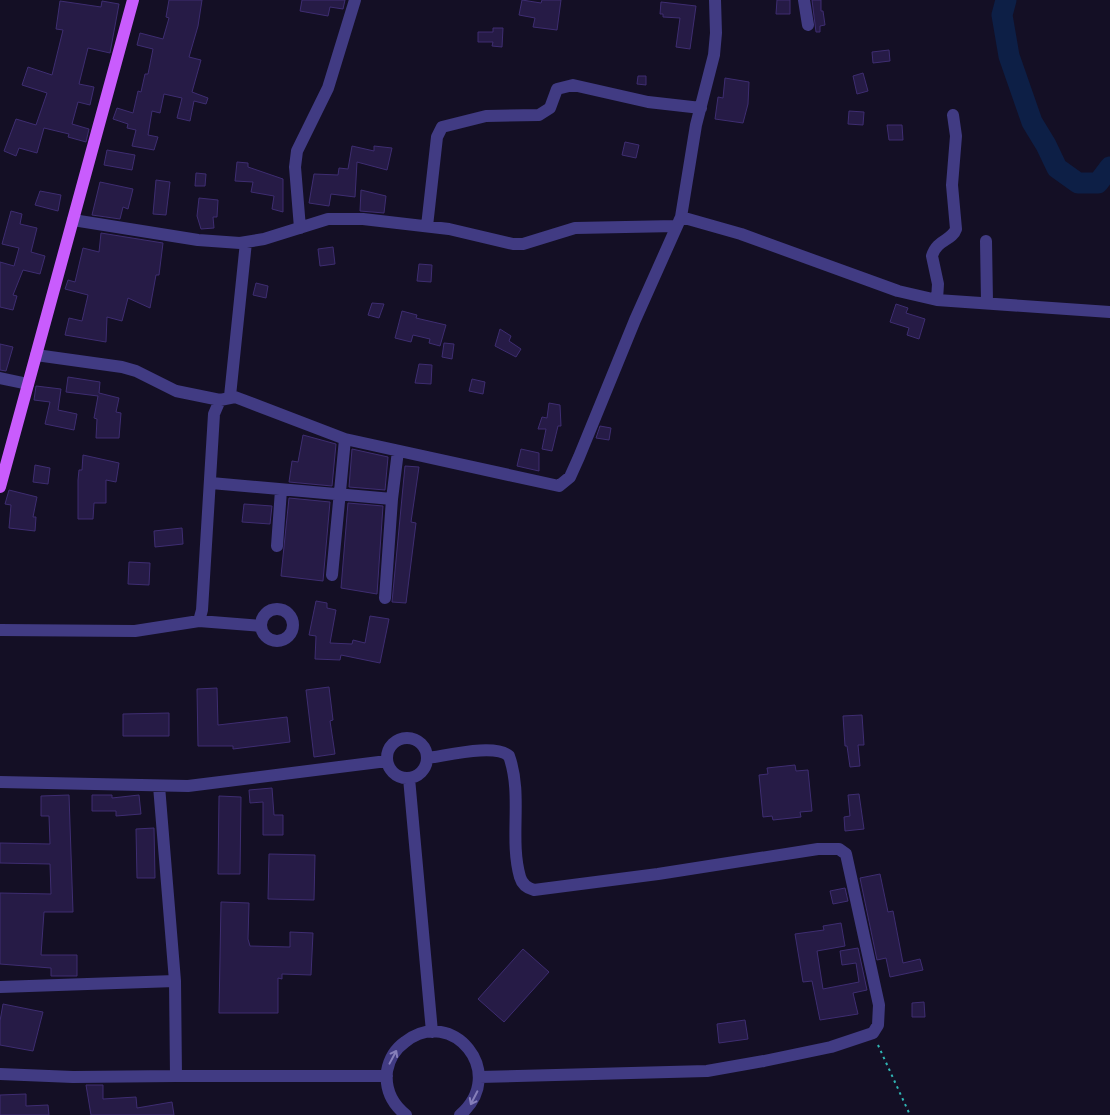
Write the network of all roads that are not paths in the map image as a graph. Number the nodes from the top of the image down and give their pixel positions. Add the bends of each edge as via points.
1 (133, 0) edge
2 (355, 0) edge
3 (714, 0) edge
4 (804, 0) edge
5 (808, 25) dead end
6 (701, 108) junction
7 (953, 115) dead end
8 (73, 220) junction
9 (678, 222) junction
10 (427, 226) junction
11 (300, 228) junction
12 (986, 241) dead end
13 (246, 242) junction
14 (936, 300) junction
15 (987, 302) junction
16 (1110, 312) edge
17 (36, 355) junction
18 (0, 378) edge
19 (28, 384) junction
20 (225, 398) junction
21 (345, 438) junction
22 (398, 451) junction
23 (211, 483) junction
24 (0, 487) edge
25 (281, 490) junction
26 (339, 493) junction
27 (392, 499) junction
28 (277, 546) dead end
29 (332, 575) dead end
30 (386, 598) dead end
31 (199, 621) junction
32 (261, 626) dead end
33 (0, 630) edge
34 (427, 758) junction
35 (387, 761) junction
36 (409, 778) junction
37 (0, 782) edge
38 (159, 786) junction
39 (175, 981) junction
40 (0, 986) edge
41 (432, 1032) junction
42 (0, 1074) edge
43 (176, 1076) junction
44 (387, 1076) junction
45 (480, 1077) junction
46 (406, 1115) edge
47 (460, 1115) edge

1 - 8 main road
2 - 11 street via 328,88 297,151
3 - 6 street via 714,55
4 - 5 street
6 - 9 street
6 - 10 street via 648,102 573,85 557,89 550,108 539,115 486,116 442,127 437,137
7 - 14 street via 956,136 952,185 956,229 954,234 938,242 932,256 938,284
8 - 13 street via 198,240
8 - 17 main road
9 - 10 street via 575,228 523,244
9 - 14 street via 741,234 898,292
9 - 22 street via 579,457 565,482 551,486
10 - 11 street via 339,218
11 - 13 street
12 - 15 street
13 - 20 street
14 - 15 street
15 - 16 street
17 - 19 main road
17 - 20 street via 122,367 176,391
18 - 19 street
19 - 24 main road
20 - 21 street
20 - 23 street via 214,414
21 - 22 street
21 - 26 street
22 - 27 street
23 - 25 street
23 - 31 street
25 - 26 street
25 - 28 street
26 - 27 street
26 - 29 street
27 - 30 street
31 - 32 street
31 - 33 street via 135,631
34 - 35 street via 420,743 405,738 391,746
34 - 36 street via 422,771
34 - 45 street via 493,750 509,756 517,801 520,878 534,890 793,852 842,850 846,854 880,1005 878,1026 873,1033 831,1047 707,1071
35 - 36 street via 395,774
35 - 38 street via 188,786
36 - 41 street
37 - 38 street
38 - 39 street
39 - 40 street
39 - 43 street
44 -> 41 street via 390,1061 400,1046 415,1036
41 - 45 street via 450,1035 465,1044 476,1059
42 - 43 street
43 - 44 street
44 - 46 street via 391,1096
45 -> 47 street via 476,1094

